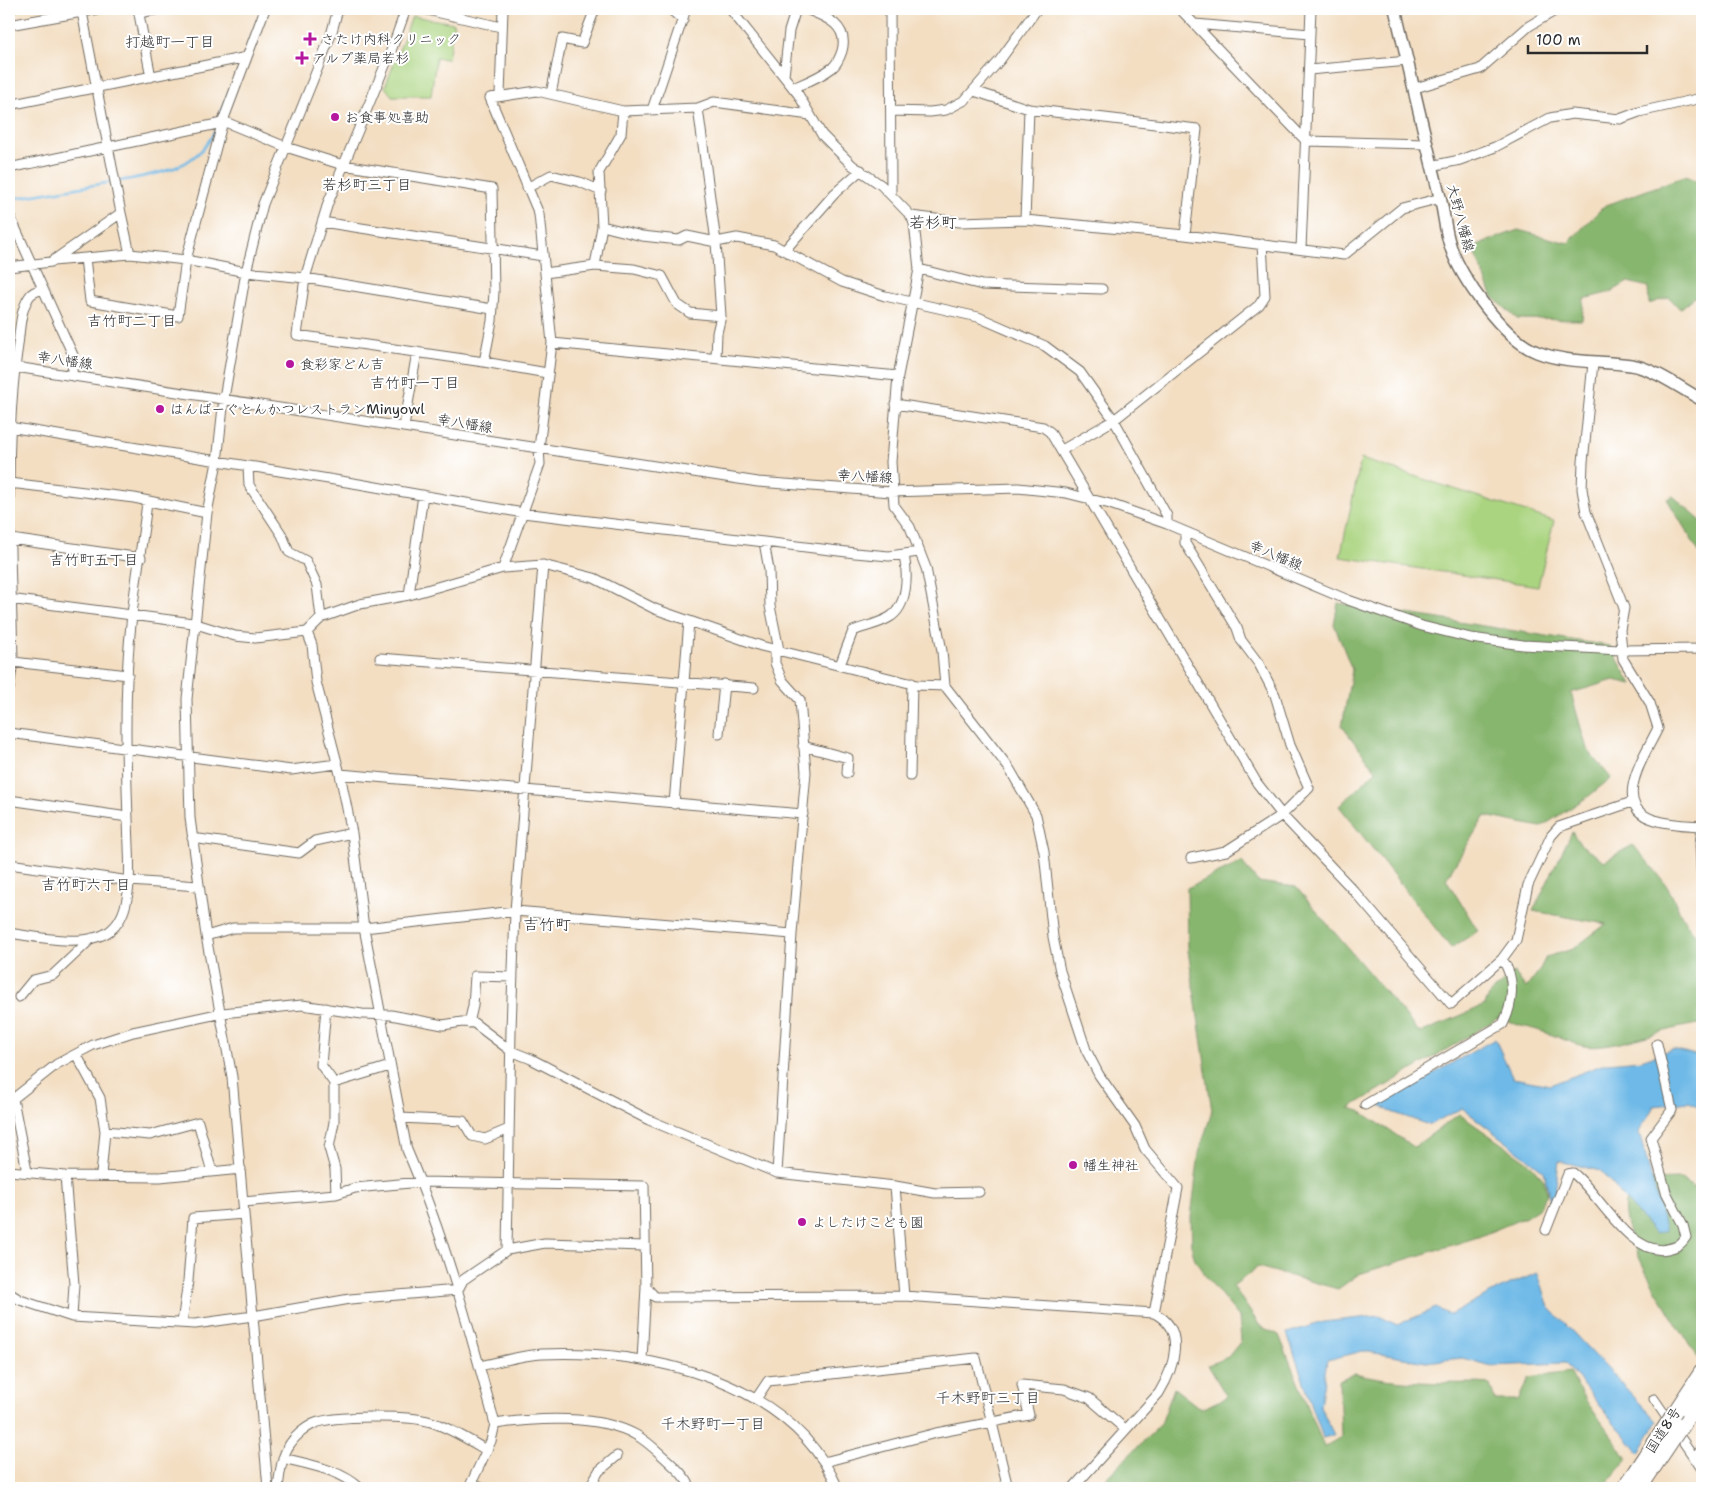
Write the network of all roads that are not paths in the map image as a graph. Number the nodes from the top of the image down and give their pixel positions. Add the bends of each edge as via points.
1 (11, 9) edge
2 (99, 9) edge
3 (159, 9) edge
4 (265, 9) edge
5 (338, 9) edge
6 (406, 9) edge
7 (423, 9) edge
8 (503, 9) edge
9 (595, 9) edge
10 (670, 9) edge
11 (686, 9) edge
12 (730, 9) edge
13 (796, 9) edge
14 (806, 9) edge
15 (890, 9) edge
16 (1037, 9) edge
17 (1180, 9) edge
18 (1312, 9) edge
19 (1395, 9) edge
20 (1558, 9) edge
21 (138, 11) edge
22 (77, 12) edge
23 (9, 15) edge
24 (683, 20) junction
25 (1195, 24) junction
26 (9, 26) edge
27 (501, 27) junction
28 (1310, 34) junction
29 (247, 56) junction
30 (1408, 61) junction
31 (1309, 70) junction
32 (784, 76) junction
33 (151, 77) junction
34 (96, 88) junction
35 (793, 88) junction
36 (1415, 88) junction
37 (974, 91) junction
38 (551, 94) junction
39 (500, 95) junction
40 (1702, 98) edge
41 (9, 105) edge
42 (698, 108) junction
43 (1029, 109) junction
44 (652, 110) junction
45 (623, 111) junction
46 (891, 111) junction
47 (810, 116) junction
48 (222, 122) junction
49 (1306, 140) junction
50 (1426, 144) junction
51 (110, 147) junction
52 (286, 147) junction
53 (343, 165) junction
54 (1431, 166) junction
55 (9, 168) edge
56 (861, 170) junction
57 (527, 188) junction
58 (601, 191) junction
59 (891, 194) junction
60 (1441, 198) junction
61 (121, 212) junction
62 (9, 214) edge
63 (911, 216) junction
64 (1025, 220) junction
65 (322, 222) junction
66 (602, 226) junction
67 (1185, 235) junction
68 (716, 242) junction
69 (1262, 244) junction
70 (491, 249) junction
71 (1301, 249) junction
72 (785, 250) junction
73 (130, 254) junction
74 (543, 256) junction
75 (85, 258) junction
76 (186, 260) junction
77 (51, 262) junction
78 (31, 263) junction
79 (595, 266) junction
80 (9, 267) edge
81 (919, 269) junction
82 (246, 272) junction
83 (545, 273) junction
84 (305, 278) junction
85 (1102, 289) dead end
86 (41, 290) junction
87 (911, 301) junction
88 (492, 309) junction
89 (721, 316) junction
90 (552, 342) junction
91 (417, 352) junction
92 (716, 358) junction
93 (484, 362) junction
94 (1593, 363) junction
95 (12, 366) edge
96 (547, 373) junction
97 (72, 374) junction
98 (898, 376) junction
99 (224, 398) junction
100 (1702, 400) edge
101 (895, 404) junction
102 (1114, 420) junction
103 (404, 427) junction
104 (10, 428) edge
105 (539, 448) junction
106 (1062, 450) junction
107 (217, 462) junction
108 (248, 467) junction
109 (10, 483) junction
110 (891, 492) junction
111 (423, 495) junction
112 (1089, 498) junction
113 (147, 502) junction
114 (207, 513) junction
115 (523, 513) junction
116 (1167, 524) junction
117 (1185, 532) junction
118 (11, 539) junction
119 (764, 542) junction
120 (919, 552) junction
121 (904, 555) junction
122 (141, 558) junction
123 (543, 565) junction
124 (503, 568) junction
125 (409, 595) junction
126 (10, 599) edge
127 (132, 615) junction
128 (321, 618) junction
129 (688, 620) junction
130 (193, 623) junction
131 (307, 632) junction
132 (1702, 649) edge
133 (777, 650) junction
134 (1621, 650) junction
135 (380, 658) dead end
136 (13, 662) junction
137 (840, 665) junction
138 (533, 670) junction
139 (128, 675) junction
140 (684, 680) junction
141 (912, 683) junction
142 (724, 684) junction
143 (945, 686) junction
144 (754, 688) dead end
145 (9, 689) edge
146 (9, 733) edge
147 (719, 734) dead end
148 (804, 746) junction
149 (127, 747) junction
150 (187, 756) junction
151 (337, 764) junction
152 (848, 773) dead end
153 (340, 774) junction
154 (910, 776) dead end
155 (523, 789) junction
156 (9, 800) edge
157 (1632, 802) junction
158 (674, 804) junction
159 (803, 814) junction
160 (1282, 815) junction
161 (128, 817) junction
162 (1702, 827) edge
163 (352, 833) junction
164 (192, 838) junction
165 (1191, 858) dead end
166 (9, 864) edge
167 (130, 881) junction
168 (1702, 883) edge
169 (198, 886) junction
170 (515, 911) junction
171 (364, 928) junction
172 (9, 933) edge
173 (792, 934) junction
174 (206, 936) junction
175 (92, 938) junction
176 (1502, 959) junction
177 (513, 977) junction
178 (19, 997) dead end
179 (326, 1008) junction
180 (222, 1013) junction
181 (380, 1013) junction
182 (470, 1023) junction
183 (1658, 1047) dead end
184 (511, 1051) junction
185 (76, 1054) junction
186 (390, 1066) junction
187 (334, 1083) junction
188 (11, 1101) edge
189 (1365, 1105) dead end
190 (400, 1118) junction
191 (509, 1129) junction
192 (105, 1131) junction
193 (241, 1170) junction
194 (9, 1171) edge
195 (27, 1171) junction
196 (212, 1172) junction
197 (777, 1173) junction
198 (65, 1176) junction
199 (101, 1176) junction
200 (421, 1182) junction
201 (508, 1184) junction
202 (895, 1186) junction
203 (979, 1192) dead end
204 (336, 1194) junction
205 (243, 1202) junction
206 (244, 1214) junction
207 (1546, 1230) dead end
208 (645, 1246) junction
209 (507, 1250) junction
210 (646, 1287) junction
211 (458, 1290) junction
212 (9, 1293) edge
213 (904, 1296) junction
214 (1154, 1313) junction
215 (253, 1316) junction
216 (72, 1317) junction
217 (182, 1323) junction
218 (642, 1360) junction
219 (479, 1366) junction
220 (1702, 1371) edge
221 (1702, 1396) edge
222 (756, 1399) junction
223 (1654, 1399) dead end
224 (991, 1423) junction
225 (495, 1424) junction
226 (1125, 1429) junction
227 (1702, 1447) edge
228 (486, 1450) junction
229 (617, 1456) dead end
230 (266, 1457) junction
231 (283, 1458) junction
232 (1695, 1458) junction
233 (824, 1462) junction
234 (1702, 1469) edge
235 (1640, 1479) edge
236 (470, 1485) edge
237 (268, 1488) edge
238 (278, 1488) edge
239 (360, 1488) edge
240 (482, 1488) edge
241 (589, 1488) edge
242 (691, 1488) edge
243 (838, 1488) edge
244 (1008, 1488) edge
245 (1073, 1488) edge
246 (1624, 1488) edge

1 - 23 street
2 - 22 street
3 - 21 street
4 - 29 street
5 - 52 street via 331,35
6 - 53 street via 392,51
7 - 27 street
8 - 27 street
9 - 38 street via 582,44 562,39
10 - 24 street
11 - 24 street
12 - 32 street
13 - 32 street via 789,31
14 - 35 street via 841,29 844,43 834,66
15 - 46 street
16 - 37 street
17 - 25 street
18 - 28 street
19 - 30 main road, 大野八幡線
20 - 36 street via 1529,26 1480,69
21 - 33 street
22 - 26 street
22 - 34 street
24 - 44 street
25 - 28 street
25 - 49 street
27 - 39 street
28 - 31 street
29 - 33 street
29 - 48 street
30 - 31 street
30 - 36 main road, 大野八幡線
31 - 49 street
32 - 35 street
33 - 34 street
34 - 41 street
34 - 51 street
35 - 47 street
36 - 50 main road, 大野八幡線
37 - 43 street
37 - 46 street via 946,110
38 - 39 street via 537,91
38 - 45 street
39 - 57 street via 490,98
40 - 54 street via 1620,119 1572,114 1550,118 1495,147 1460,160
42 - 44 street
42 - 47 street via 714,102
42 - 68 street
43 - 64 street
43 - 67 street via 1197,129
44 - 45 street
45 - 58 street via 621,134 599,172
46 - 59 street
47 - 56 street via 833,148
48 - 51 street
48 - 52 street
48 - 76 street
49 - 50 street
49 - 71 street
50 - 54 main road, 大野八幡線
51 - 55 street
51 - 61 street
52 - 53 street
52 - 82 street via 263,204
53 - 65 street
53 - 70 street via 492,189
54 - 60 main road, 大野八幡線
56 - 59 street
56 - 72 street via 835,193
57 - 58 street via 551,175
57 - 74 street via 539,214
58 - 66 street
59 - 63 street
60 - 71 street via 1402,208 1344,256
60 - 94 main road, 大野八幡線 via 1450,246 1462,272 1490,313 1536,352
61 - 73 street
61 - 77 street
62 - 78 street
63 - 64 street via 960,222
63 - 81 street
64 - 67 street
65 - 70 street
65 - 84 street
66 - 68 street via 642,236 678,240 687,236
66 - 79 street
67 - 69 street
68 - 72 street via 754,239
68 - 89 street
69 - 71 street
69 - 102 street via 1265,296 1259,304
70 - 74 street
70 - 88 street
72 - 87 street via 842,282
73 - 75 street
73 - 76 street
74 - 83 street
75 - 76 street via 90,301 178,316
75 - 77 street
76 - 82 street
77 - 78 street
78 - 80 street
78 - 86 street
79 - 83 street
79 - 89 street via 634,269 662,276 677,304 690,313
81 - 85 street via 982,285
81 - 87 street
82 - 84 street
82 - 99 street
83 - 90 street
84 - 88 street
84 - 91 street via 297,335
86 - 95 street via 28,298
86 - 97 street via 73,355
87 - 98 street
87 - 102 street via 978,317 1045,346 1080,372
88 - 93 street
89 - 92 street
90 - 92 street
90 - 96 street
91 - 93 street
91 - 103 street
92 - 98 street
93 - 96 street
94 - 100 main road, 大野八幡線 via 1632,365 1647,370
94 - 134 street via 1582,489 1595,538 1624,608
95 - 97 street, 幸八幡線
95 - 104 street
96 - 105 street
97 - 99 street, 幸八幡線
98 - 101 street
99 - 103 street, 幸八幡線
99 - 107 street
101 - 106 street via 1043,428 1050,432
101 - 110 street
102 - 106 street
102 - 116 street via 1167,516
103 - 105 street, 幸八幡線
104 - 107 street
104 - 109 street
105 - 110 street, 幸八幡線 via 758,482
105 - 115 street via 540,464
106 - 112 street
107 - 108 street
107 - 114 street
108 - 111 street
108 - 128 street via 249,485 282,535 289,552 306,561 316,585
109 - 113 street
109 - 118 street
110 - 112 street, 幸八幡線 via 1018,488
110 - 120 street via 894,505 910,527
111 - 115 street
111 - 125 street
112 - 116 street, 幸八幡線
112 - 160 street via 1257,783
113 - 114 street
113 - 122 street
114 - 130 street
115 - 119 street
115 - 124 street
116 - 117 street, 幸八幡線
117 - 134 street, 幸八幡線 via 1348,600 1422,626 1471,638 1523,645
117 - 160 street via 1185,543 1275,695 1290,744 1309,788
118 - 122 street
118 - 126 street
119 - 121 street via 855,553
119 - 133 street
120 - 121 street
120 - 143 street via 926,568 942,651
121 - 137 street via 904,595 900,606 892,616 853,631
122 - 127 street
123 - 124 street
123 - 129 street via 594,578 655,609
123 - 138 street
124 - 125 street
125 - 128 street via 360,604
126 - 127 street
126 - 136 street
127 - 130 street
127 - 139 street
128 - 131 street
129 - 133 street
129 - 140 street
130 - 131 street via 235,636 255,638
130 - 150 street via 186,699
131 - 151 street
132 - 134 street, 幸八幡線
133 - 137 street
133 - 148 street via 775,663 782,680 800,700
134 - 157 street via 1623,660 1650,703 1658,728 1631,787
135 - 138 street
136 - 139 street
136 - 145 street
137 - 141 street
138 - 140 street
138 - 155 street
139 - 149 street
140 - 142 street
140 - 158 street
141 - 143 street
141 - 154 street
142 - 144 street
142 - 147 street
143 - 214 street via 1009,768 1036,815 1060,971 1086,1050 1098,1074 1135,1126 1145,1148 1178,1188
146 - 149 street
148 - 152 street via 848,758
148 - 159 street
149 - 150 street
149 - 161 street
150 - 151 street via 291,770
150 - 164 street
151 - 153 street
153 - 155 street
153 - 163 street
155 - 158 street
155 - 170 street
156 - 161 street
157 - 162 street via 1654,820
157 - 176 street via 1559,827 1551,836 1528,885 1516,940
158 - 159 street
159 - 173 street
160 - 165 street via 1226,851
160 - 176 street via 1354,891 1451,1004
161 - 167 street
162 - 168 street
163 - 164 street via 315,841 299,853
163 - 171 street
164 - 169 street
166 - 167 street
167 - 169 street
167 - 175 street via 120,920 112,930
169 - 174 street
170 - 171 street
170 - 173 street
170 - 177 street
171 - 174 street via 233,928
171 - 181 street
172 - 175 street via 40,938
173 - 197 street
174 - 180 street
175 - 178 street via 53,975 33,980
176 - 189 street via 1512,979 1509,1012 1503,1024
177 - 182 street via 475,976
177 - 184 street
179 - 180 street via 302,1005
179 - 181 street via 362,1014
179 - 187 street via 321,1065
180 - 185 street via 133,1032
180 - 193 street
181 - 182 street via 443,1025
181 - 186 street
182 - 184 street
183 - 207 street via 1672,1110 1651,1138 1666,1192 1683,1224 1686,1238 1681,1244 1663,1250 1646,1246 1622,1228 1573,1173 1568,1174
184 - 191 street
184 - 197 street via 649,1120
185 - 188 street via 56,1064
185 - 192 street via 100,1098
186 - 187 street
186 - 190 street
187 - 204 street via 334,1122 329,1148 335,1169
188 - 195 street
190 - 191 street via 463,1121 472,1136 485,1139
190 - 200 street via 407,1150
191 - 201 street
192 - 196 street via 150,1135 198,1122
192 - 199 street
193 - 196 street
193 - 205 street
194 - 195 street
195 - 198 street
196 - 199 street via 160,1177
197 - 202 street
198 - 199 street
198 - 216 street via 74,1284
200 - 201 street
200 - 204 street via 355,1188
200 - 211 street
201 - 208 street via 644,1186
201 - 209 street
202 - 203 street via 935,1193
202 - 213 street
204 - 205 street
205 - 206 street
206 - 215 street
206 - 217 street via 192,1218
208 - 209 street via 545,1243
208 - 210 street
209 - 211 street via 463,1280
210 - 213 street via 655,1297
210 - 218 street
211 - 215 street via 350,1299
211 - 219 street
212 - 216 street via 20,1300
213 - 214 street
214 - 226 street via 1172,1328 1175,1344 1172,1362 1159,1393
215 - 217 street
215 - 230 street
216 - 217 street
218 - 219 street via 618,1355 541,1354
218 - 222 street via 686,1369
219 - 225 street
220 - 235 highway, 国道8号, bridge via 1676,1410
221 - 235 highway, 国道8号, bridge
222 - 224 street via 768,1381 976,1358
222 - 233 street via 795,1428
223 - 232 street
224 - 226 street via 1029,1415 1022,1384 1064,1389 1089,1398
224 - 233 street via 936,1433
224 - 244 street
225 - 228 street
225 - 242 street via 529,1419 568,1420 622,1429 653,1448 680,1472
226 - 245 street
227 - 232 street
228 - 231 street via 431,1422 383,1417 314,1424 290,1443
228 - 236 street
229 - 241 street via 599,1471
230 - 237 street
230 - 238 street
231 - 238 street
231 - 239 street via 329,1470
232 - 234 street
233 - 243 street
235 - 246 highway, 国道8号
236 - 240 street

